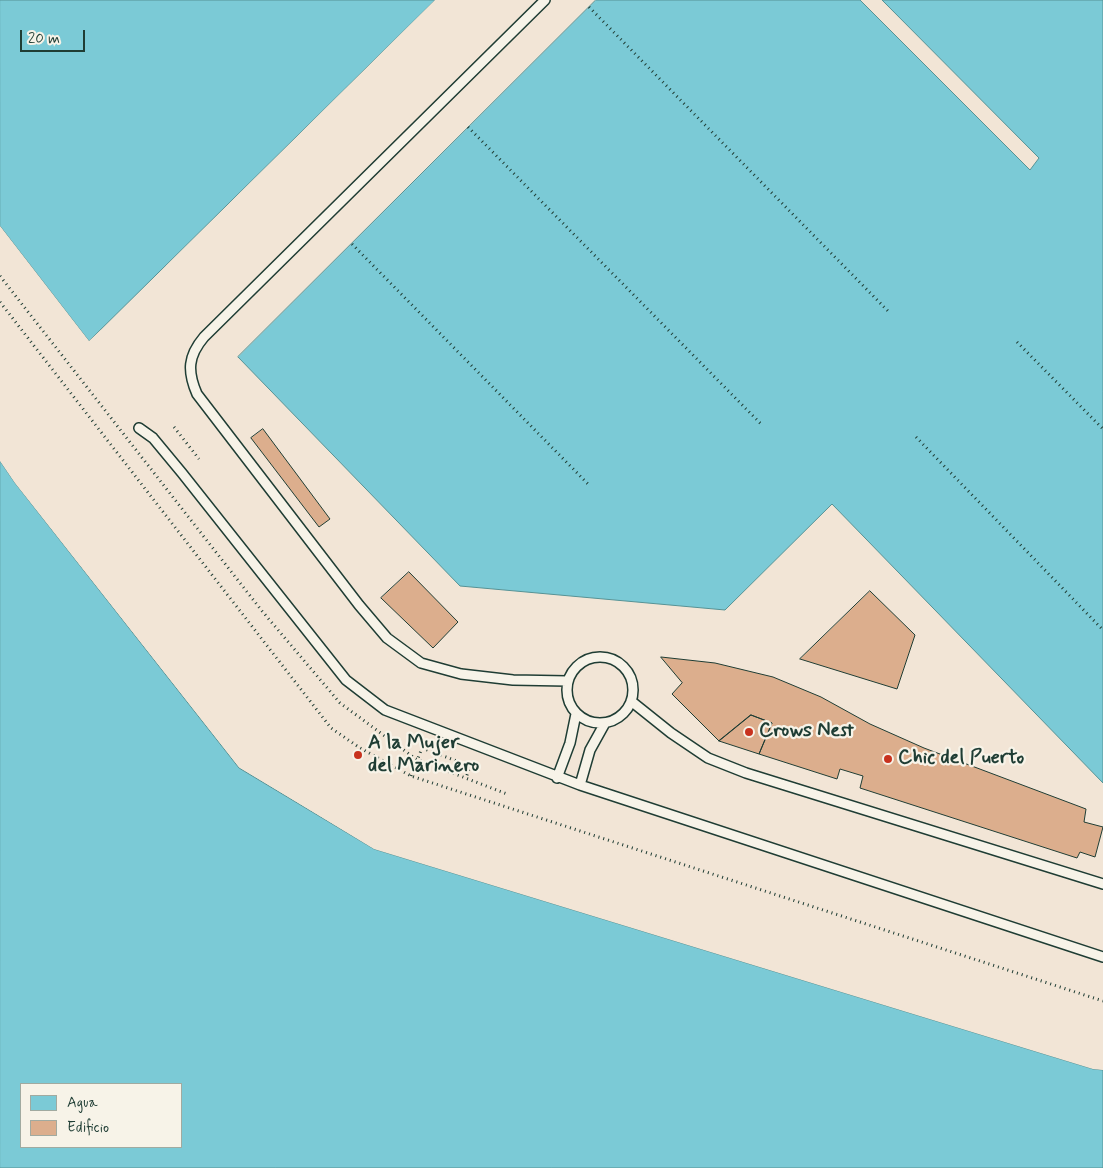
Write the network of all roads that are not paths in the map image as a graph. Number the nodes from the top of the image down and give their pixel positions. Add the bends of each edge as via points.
1 (545, 0) edge
2 (139, 428) dead end
3 (567, 681) junction
4 (631, 701) junction
5 (576, 714) junction
6 (605, 723) junction
7 (558, 778) junction
8 (580, 785) junction
9 (1103, 884) edge
10 (1103, 956) edge

1 - 3 lane via 204,337 196,346 190,370 197,394 387,638 421,664 461,674 513,680
2 - 7 lane via 153,438 182,473 346,680 385,710
3 - 4 lane via 576,666 592,657 610,657 624,667 632,683
3 - 5 lane via 567,699
4 - 6 lane via 621,716
4 - 9 lane via 671,734 708,758 738,770
5 - 6 lane via 590,722
5 - 7 lane
6 - 8 lane via 590,750
7 - 8 lane
8 - 10 lane

